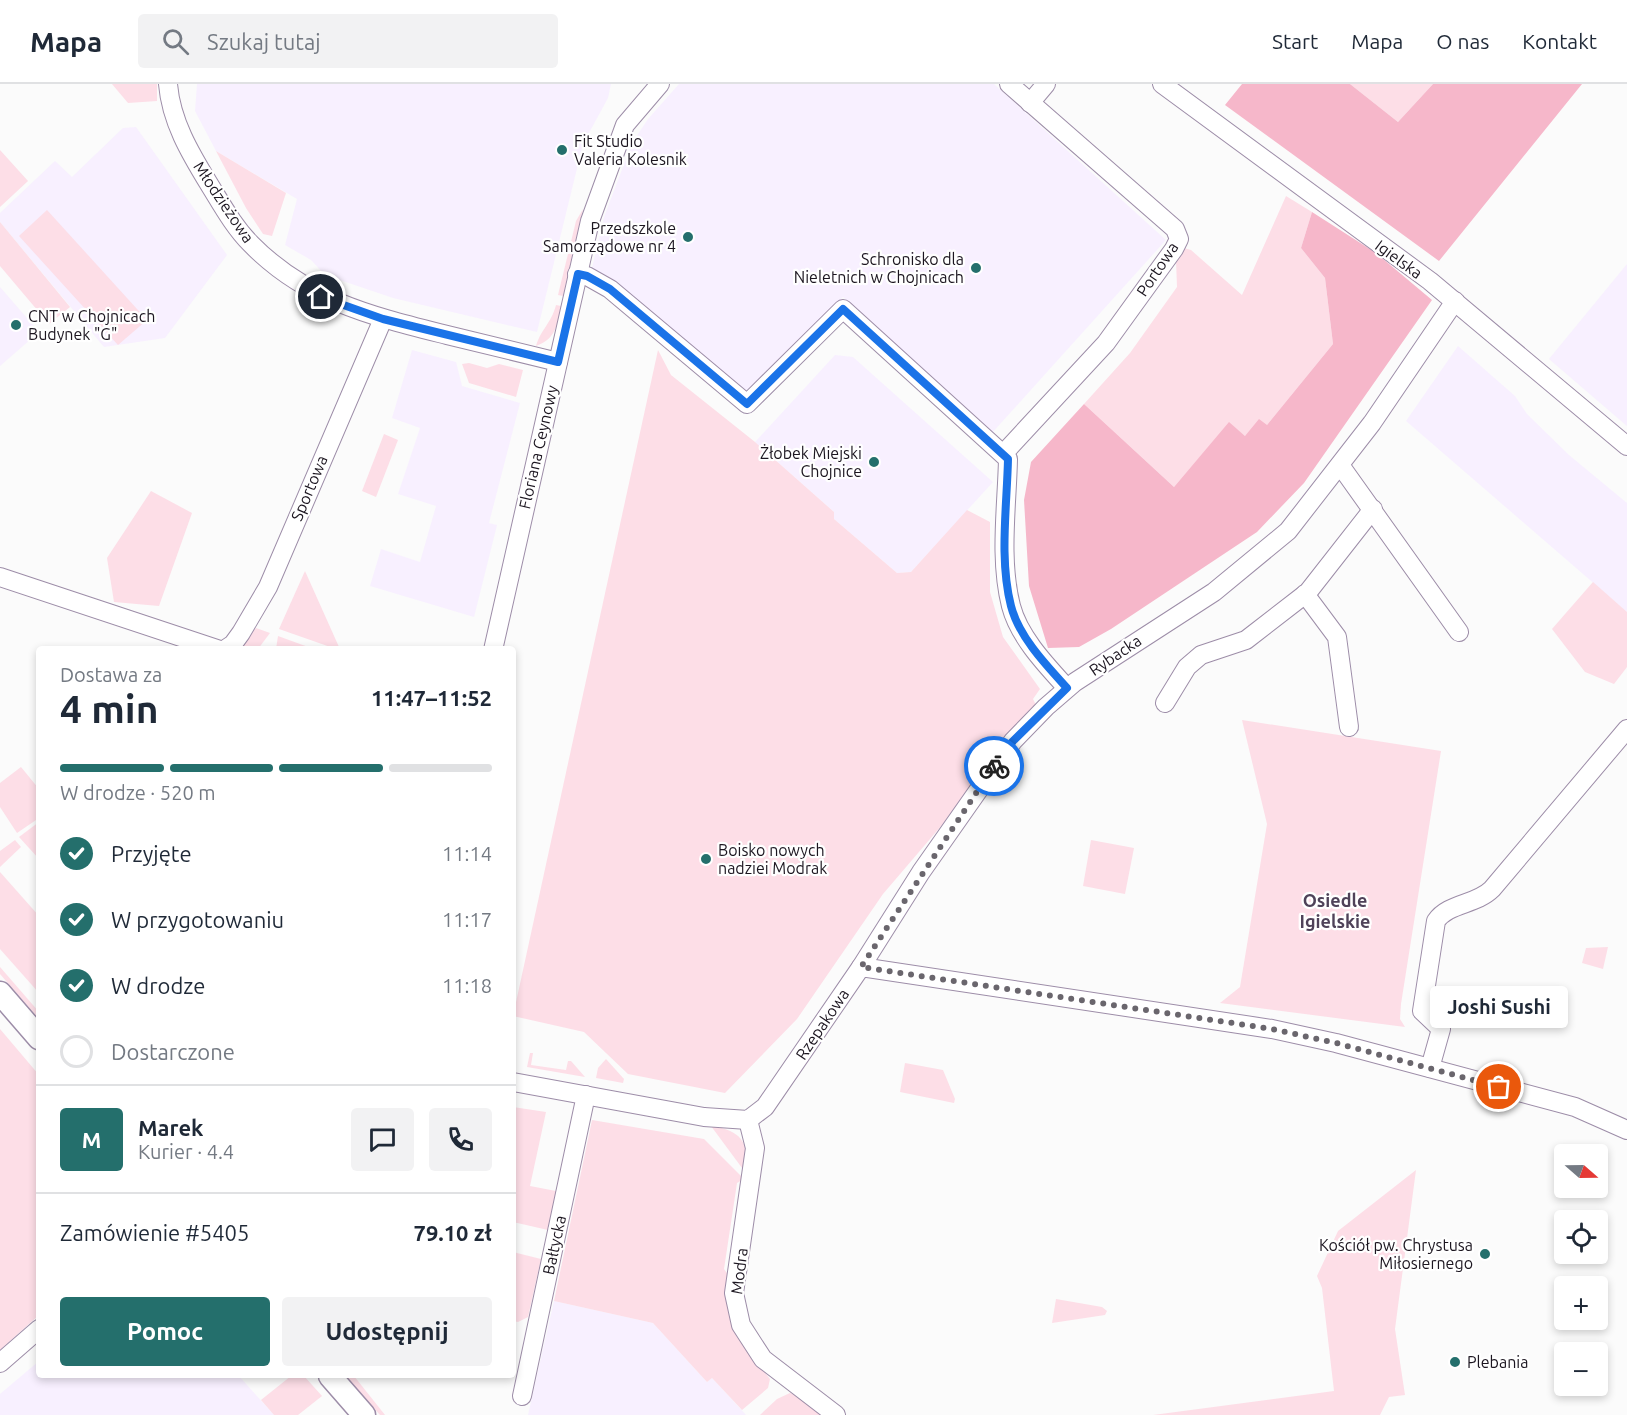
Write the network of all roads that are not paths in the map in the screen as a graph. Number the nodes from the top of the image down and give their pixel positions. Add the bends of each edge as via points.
1 (168, 84) edge
2 (660, 84) edge
3 (1009, 84) edge
4 (1046, 84) edge
5 (1162, 84) edge
6 (1030, 103) junction
7 (578, 274) junction
8 (1455, 301) junction
9 (383, 319) junction
10 (558, 362) junction
11 (1627, 446) edge
12 (1004, 453) junction
13 (1340, 465) junction
14 (1373, 509) junction
15 (0, 577) edge
16 (1305, 594) junction
17 (1459, 632) dead end
18 (210, 646) edge
19 (229, 646) edge
20 (494, 646) edge
21 (1067, 688) junction
22 (1165, 704) dead end
23 (1349, 727) dead end
24 (1627, 729) edge
25 (861, 967) junction
26 (0, 993) edge
27 (36, 1035) edge
28 (1431, 1068) junction
29 (516, 1083) edge
30 (586, 1095) junction
31 (748, 1120) junction
32 (1627, 1130) edge
33 (36, 1332) edge
34 (0, 1363) edge
35 (332, 1378) edge
36 (522, 1396) dead end
37 (364, 1415) edge
38 (837, 1415) edge

1 - 9 street, Młodzieżowa via 182,137 222,205 250,243 276,267 321,297
2 - 7 street, Floriana Ceynowy via 625,125 590,221
3 - 6 street, Portowa
4 - 6 street
5 - 8 street, Igielska
6 - 12 street, Portowa via 1175,229 1179,238 1106,343
7 - 10 street, Floriana Ceynowy
7 - 12 street via 610,289 747,404 843,309
8 - 11 street, Igielska
8 - 13 street, Rybacka
9 - 10 street, Młodzieżowa
9 - 19 street, Sportowa via 265,593
10 - 20 street, Floriana Ceynowy
12 - 21 street via 1008,459 1006,552 1011,607 1040,659
13 - 14 street
13 - 21 street, Rybacka via 1304,513 1255,561
14 - 16 street
14 - 17 street
15 - 18 street, Sportowa
16 - 22 street via 1246,640 1201,655 1187,667
16 - 23 street via 1337,637
21 - 25 street, Rybacka via 1013,741 921,872
24 - 28 street via 1492,890 1477,900 1445,911 1436,921 1422,1011 1441,1029
25 - 28 street via 1272,1029
25 - 31 street, Rzepakowa via 765,1107
26 - 27 main road
28 - 32 street via 1575,1107
29 - 30 street
30 - 31 street via 704,1117
30 - 36 street, Bałtycka
31 - 38 street, Modra via 755,1148 734,1293 736,1308 749,1341 763,1359
33 - 34 street
35 - 37 main road

